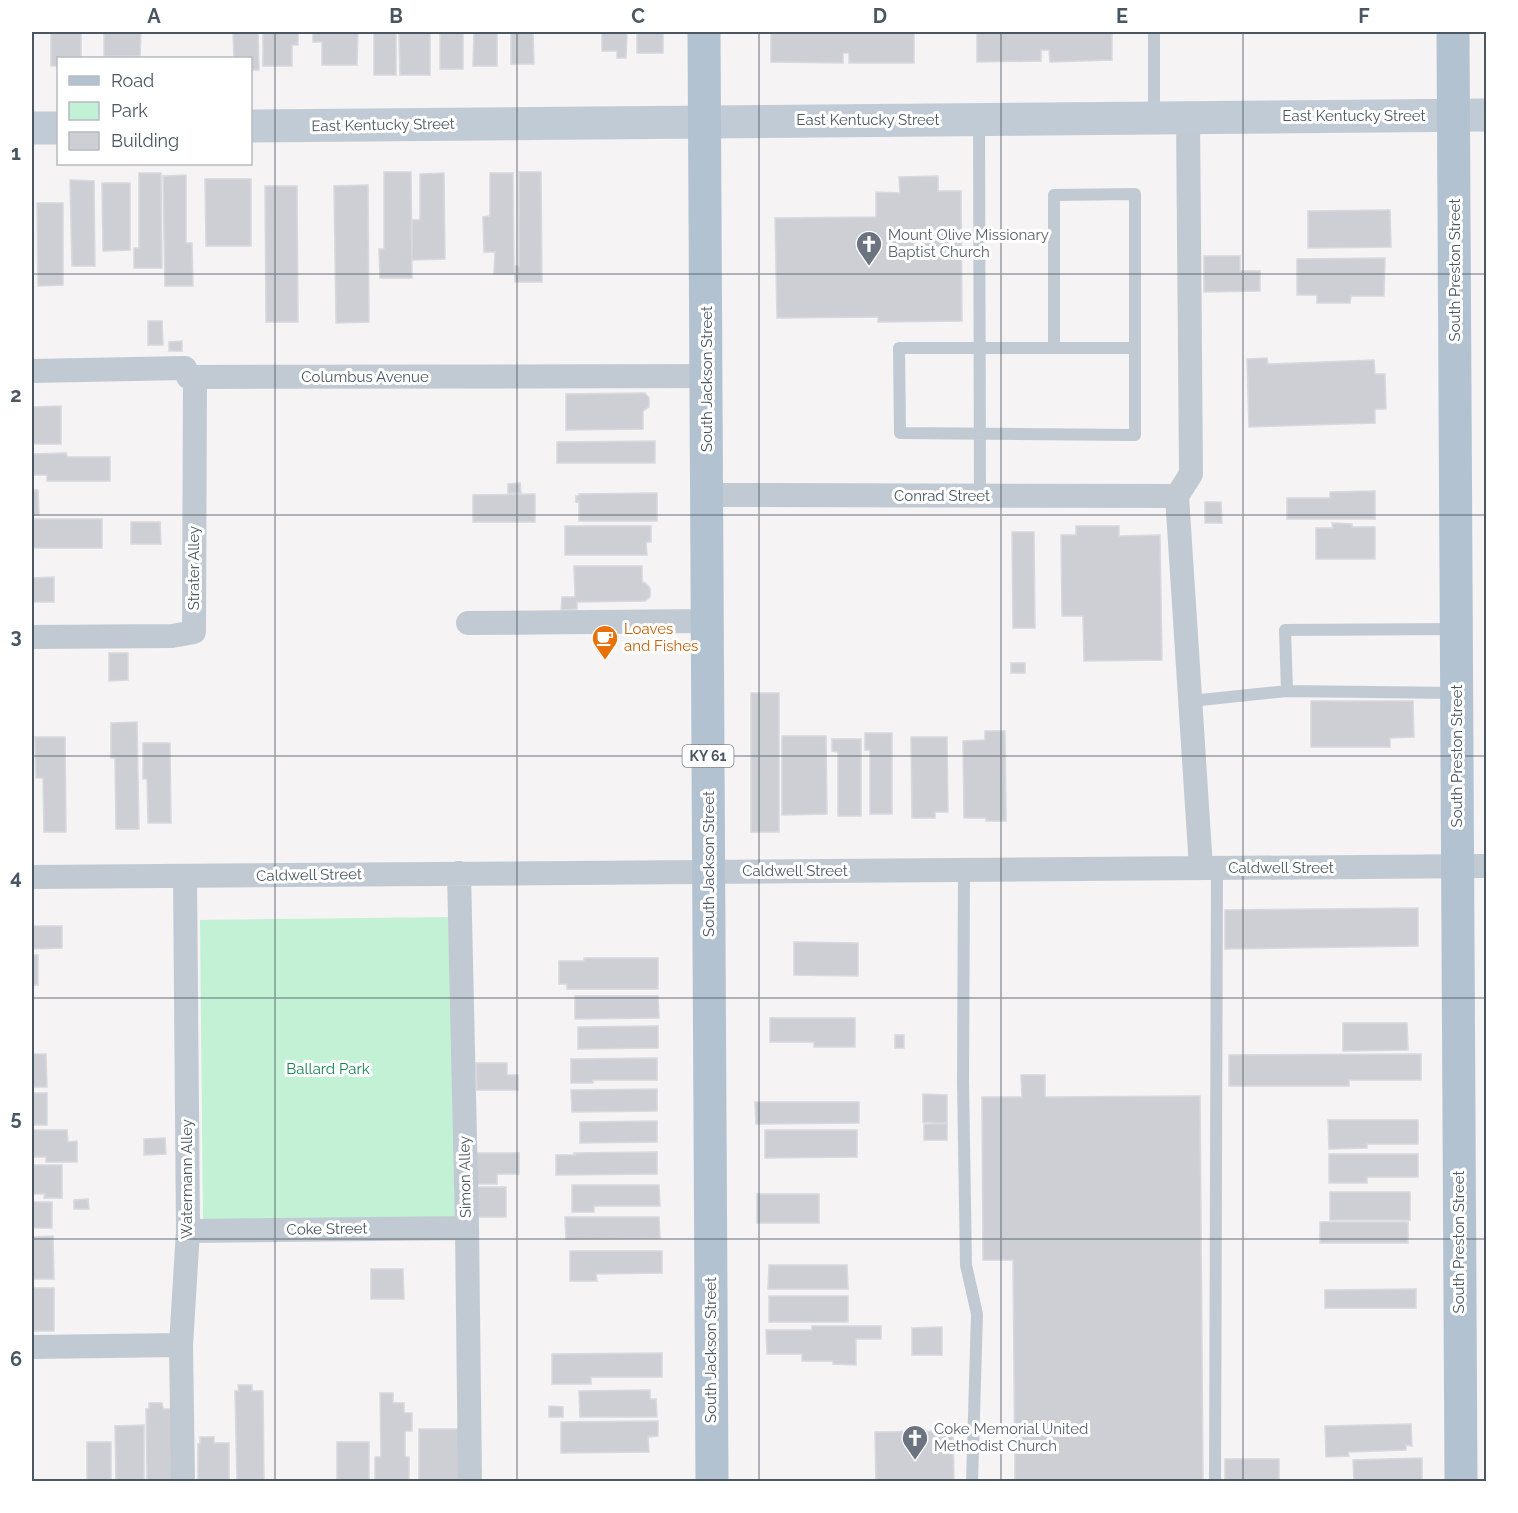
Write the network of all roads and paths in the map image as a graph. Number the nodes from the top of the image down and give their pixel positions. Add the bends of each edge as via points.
1 (704, 32) edge
2 (1154, 32) edge
3 (1453, 32) edge
4 (1454, 115) junction
5 (1486, 115) edge
6 (1154, 117) junction
7 (1188, 117) junction
8 (979, 119) junction
9 (706, 121) junction
10 (252, 126) edge
11 (32, 128) edge
12 (57, 128) edge
13 (980, 347) junction
14 (1054, 348) junction
15 (1135, 348) junction
16 (32, 371) edge
17 (706, 376) junction
18 (195, 377) junction
19 (980, 433) junction
20 (707, 495) junction
21 (980, 496) junction
22 (1177, 496) junction
23 (707, 621) junction
24 (468, 623) dead end
25 (1456, 629) junction
26 (32, 637) edge
27 (1287, 691) junction
28 (1456, 693) junction
29 (1191, 701) junction
30 (1472, 867) edge
31 (1209, 868) junction
32 (964, 870) junction
33 (709, 871) junction
34 (459, 873) junction
35 (32, 877) edge
36 (185, 877) junction
37 (467, 1228) junction
38 (188, 1231) junction
39 (181, 1345) junction
40 (32, 1347) edge
41 (183, 1482) edge
42 (470, 1482) edge
43 (712, 1482) edge
44 (972, 1482) edge
45 (1215, 1482) edge
46 (1461, 1482) edge

1 - 9 main road, South Jackson Street / KY 61
2 - 6 lane
3 - 4 main road, South Preston Street
4 - 5 street, East Kentucky Street
4 - 7 street, East Kentucky Street
4 - 25 main road, South Preston Street
6 - 7 street, East Kentucky Street
6 - 8 street, East Kentucky Street
7 - 22 street via 1191,474
8 - 9 street, East Kentucky Street
8 - 13 lane
9 - 10 street, East Kentucky Street
9 - 17 main road, South Jackson Street / KY 61
11 - 12 street
13 - 14 lane
13 - 19 lane
13 - 19 lane via 899,348 900,433
14 - 15 lane
14 - 15 lane via 1054,195 1135,194
15 - 19 lane via 1135,435
16 - 18 street, Columbus Avenue via 185,368 188,377
17 - 18 street, Columbus Avenue
17 - 20 main road, South Jackson Street / KY 61
18 - 26 street, Strater Alley via 194,632 172,636
19 - 21 lane
20 - 21 street, Conrad Street
20 - 23 main road, South Jackson Street / KY 61
21 - 22 street, Conrad Street
22 - 29 street
23 - 24 street
23 - 33 main road, South Jackson Street / KY 61
25 - 27 lane via 1285,630
25 - 28 main road, South Preston Street
27 - 28 lane
27 - 29 lane
28 - 30 main road, South Preston Street
29 - 31 street
30 - 31 street, Caldwell Street
30 - 46 main road, South Preston Street
31 - 32 street, Caldwell Street
31 - 45 lane
32 - 33 street, Caldwell Street
32 - 44 lane via 966,1265 977,1314
33 - 34 street, Caldwell Street
33 - 43 main road, South Jackson Street / KY 61
34 - 36 street, Caldwell Street
34 - 37 street, Simon Alley
35 - 36 street, Caldwell Street
36 - 38 street, Watermann Alley
37 - 38 street, Coke Street
37 - 42 street, Simon Alley
38 - 39 street, Watermann Alley
39 - 40 street
39 - 41 street, Watermann Alley

